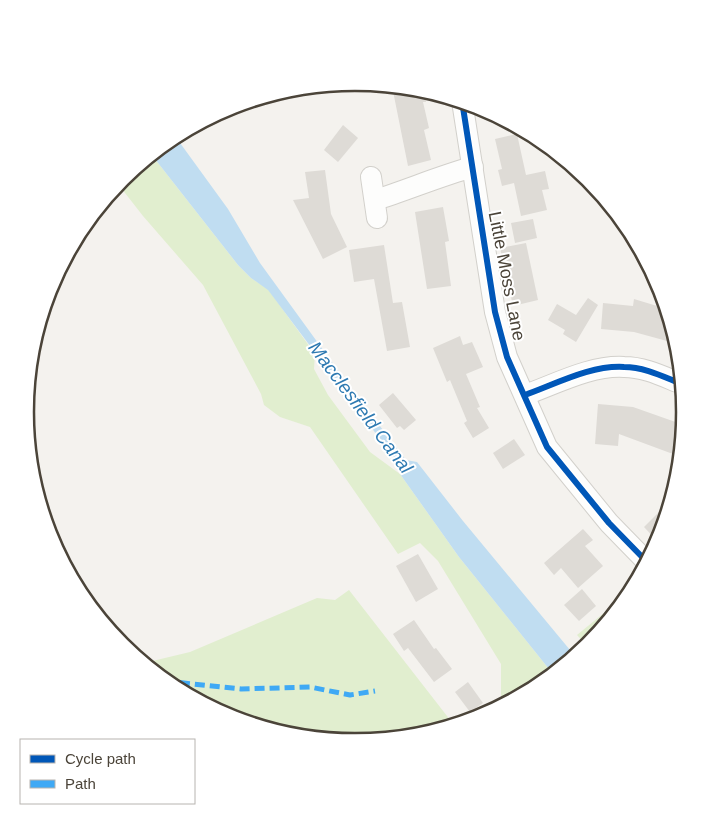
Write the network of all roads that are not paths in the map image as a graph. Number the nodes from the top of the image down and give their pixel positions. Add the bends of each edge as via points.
1 (463, 110) edge
2 (473, 167) junction
3 (371, 177) dead end
4 (675, 381) edge
5 (525, 395) junction
6 (642, 556) edge

1 - 2 street, Little Moss Lane
2 - 3 street via 438,176 397,193 376,209
2 - 5 street, Little Moss Lane via 495,312 507,357
4 - 5 street via 651,371 624,367 596,370
5 - 6 street, Little Moss Lane via 547,447

